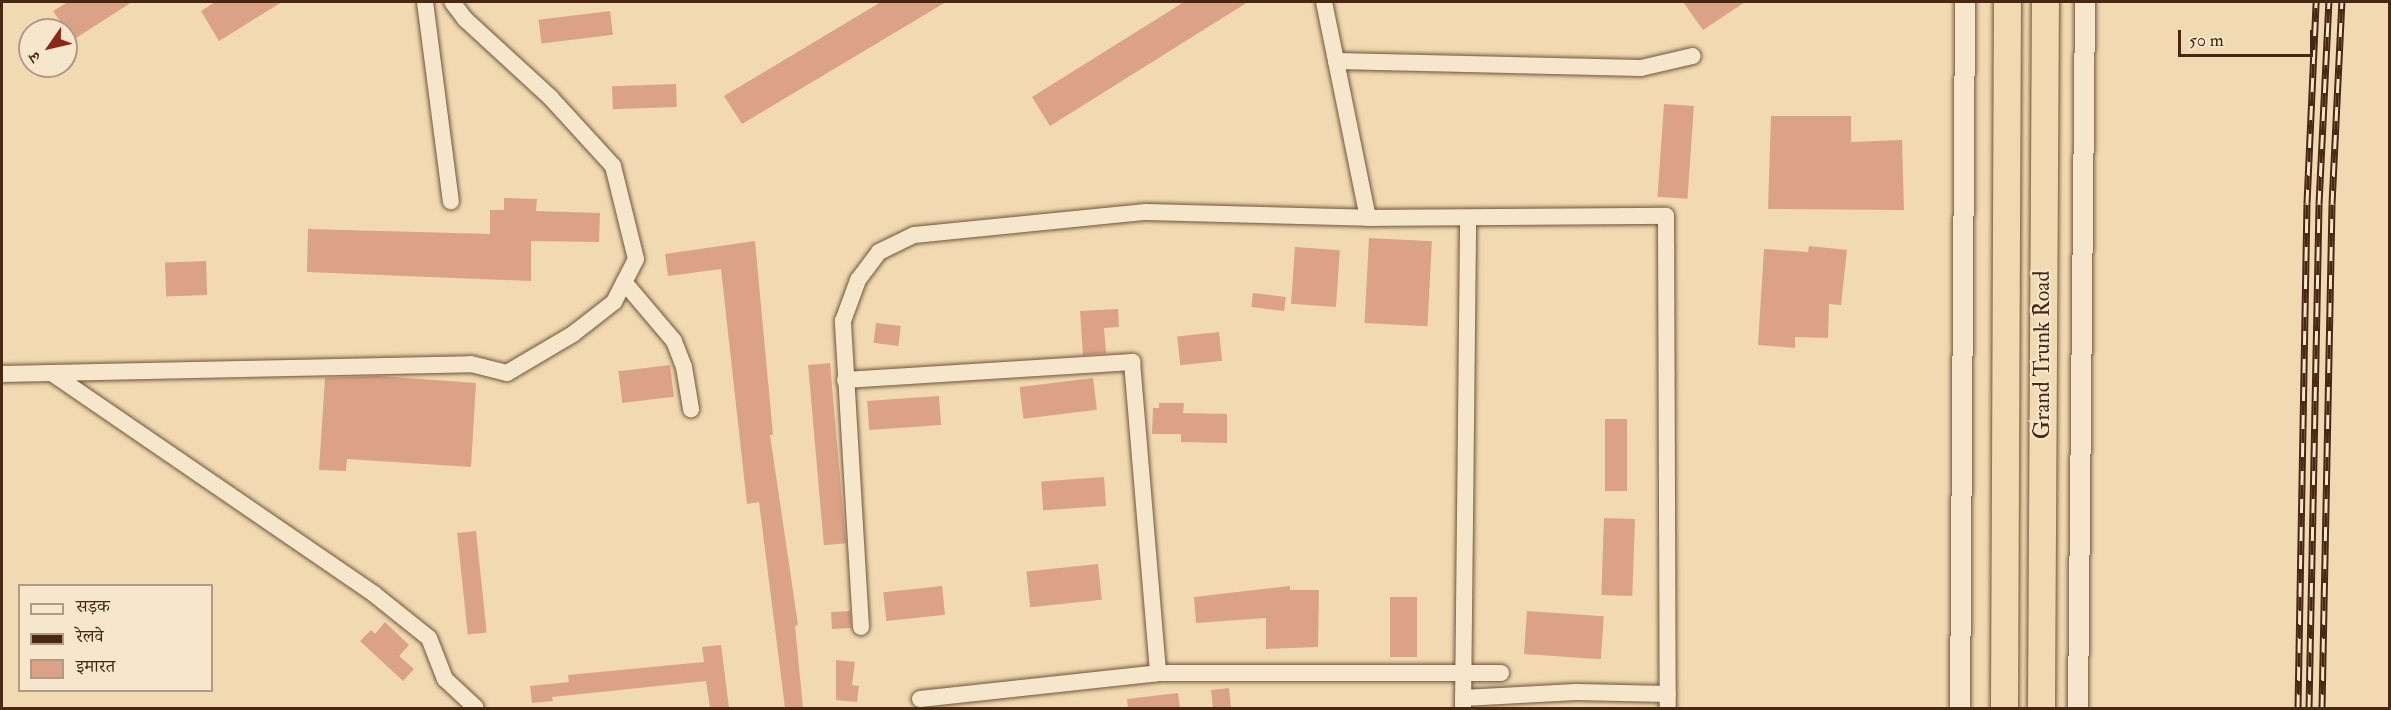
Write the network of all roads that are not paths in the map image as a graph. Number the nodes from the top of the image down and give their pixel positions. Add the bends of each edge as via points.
1 (425, 2) edge
2 (452, 2) edge
3 (1324, 2) edge
4 (1965, 2) edge
5 (2007, 2) edge
6 (2045, 2) edge
7 (2085, 2) edge
8 (1693, 56) dead end
9 (1336, 60) junction
10 (451, 201) dead end
11 (1368, 218) junction
12 (1468, 218) junction
13 (624, 282) junction
14 (2, 374) edge
15 (53, 374) junction
16 (845, 380) junction
17 (691, 409) dead end
18 (861, 627) dead end
19 (1158, 673) junction
20 (1463, 673) junction
21 (1501, 674) dead end
22 (920, 699) dead end
23 (1668, 701) edge
24 (1463, 703) edge
25 (476, 708) edge
26 (1960, 708) edge
27 (2004, 708) edge
28 (2041, 708) edge
29 (2078, 708) edge

1 - 10 street
2 - 13 street via 551,98 613,166 636,259
3 - 9 street
4 - 26 street
5 - 27 highway, Grand Trunk Road
6 - 28 highway, Grand Trunk Road
7 - 29 street
8 - 9 street via 1641,68
9 - 11 street
11 - 12 street
11 - 16 street via 1146,213 914,235 879,252 858,280 843,321
12 - 20 street
12 - 23 street via 1666,216
13 - 15 street via 614,302 573,334 507,373 471,364
13 - 17 street via 674,340 684,367
14 - 15 street
15 - 25 street via 374,594 429,638 445,679
16 - 18 street
16 - 19 street via 1132,363
19 - 20 street
19 - 22 street
20 - 21 street
20 - 24 street
23 - 24 street via 1576,692

